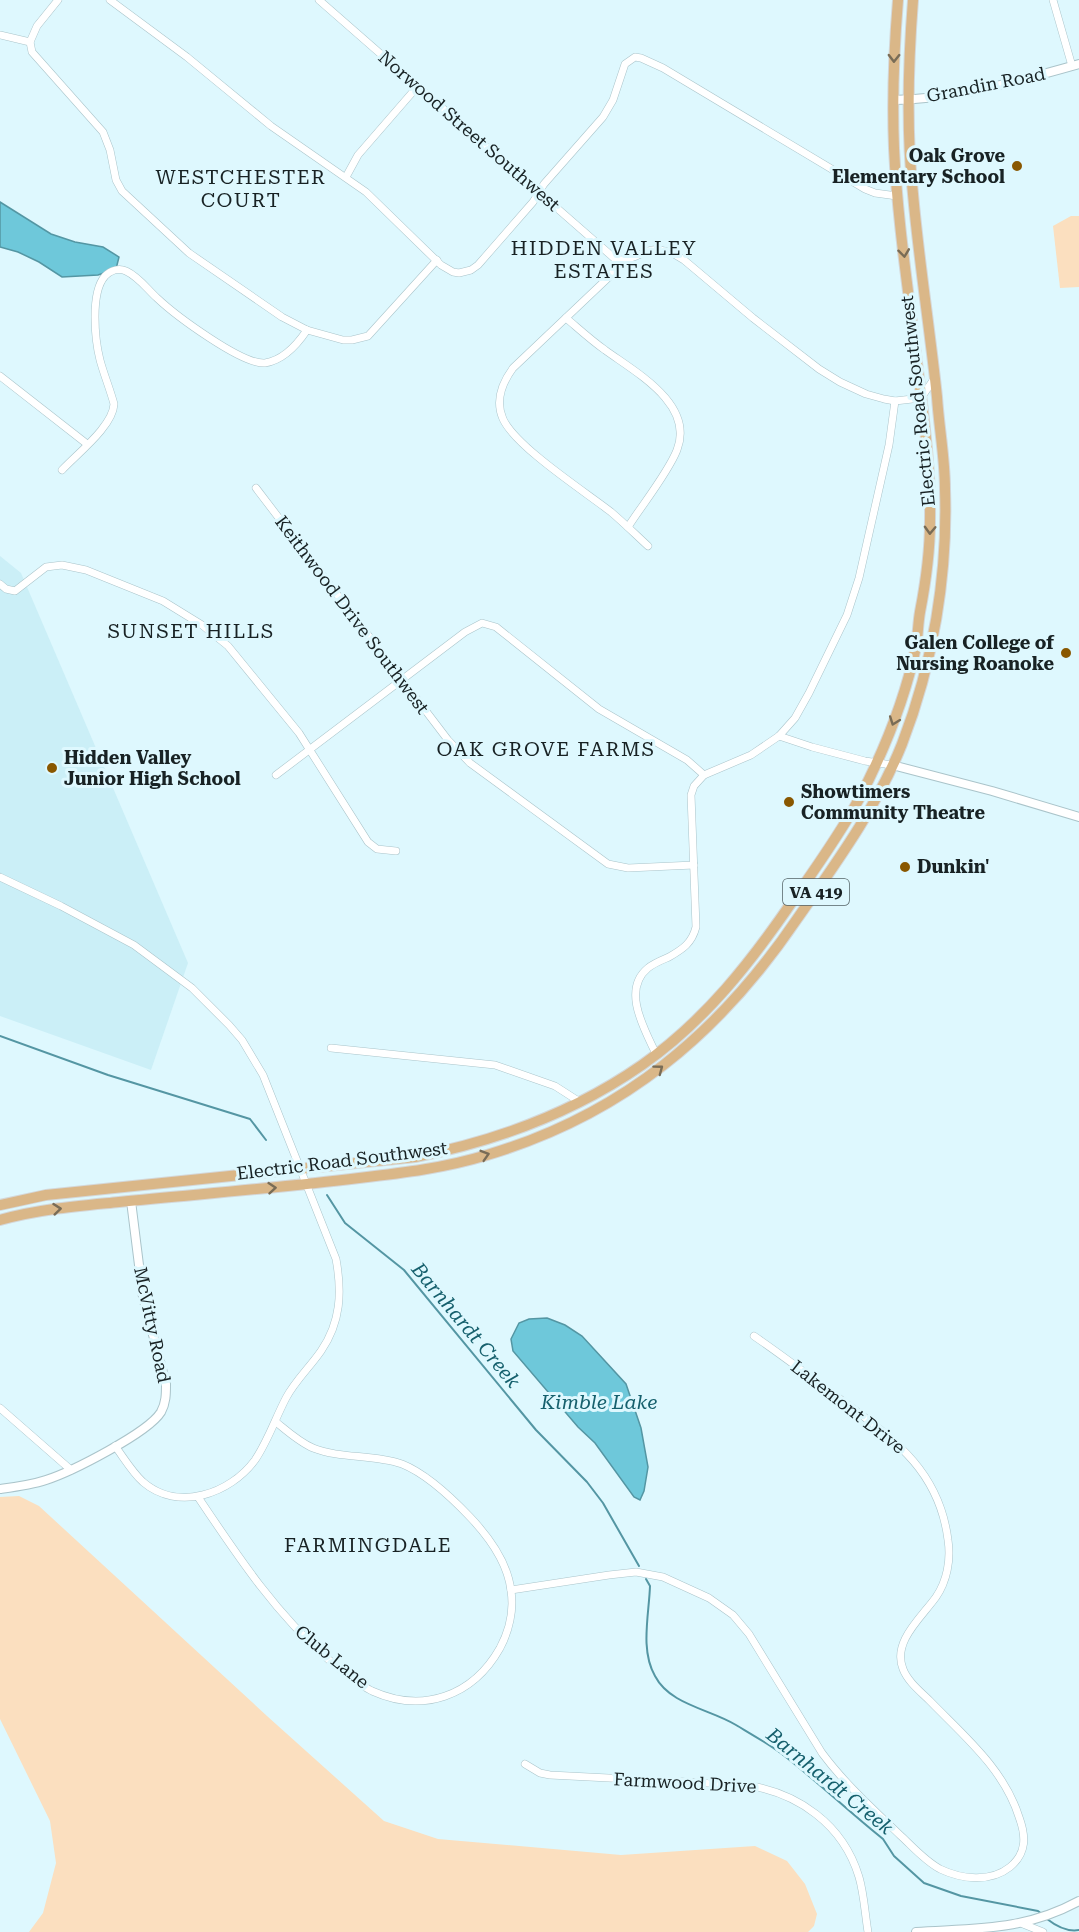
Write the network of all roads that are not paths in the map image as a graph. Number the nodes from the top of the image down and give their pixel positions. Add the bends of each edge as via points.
1 (58, 0) edge
2 (110, 0) edge
3 (319, 0) edge
4 (898, 0) edge
5 (913, 0) edge
6 (1053, 0) edge
7 (0, 35) edge
8 (30, 42) junction
9 (1075, 65) edge
10 (417, 87) junction
11 (893, 100) junction
12 (908, 100) junction
13 (346, 177) junction
14 (539, 193) junction
15 (897, 196) junction
16 (436, 260) junction
17 (620, 260) junction
18 (566, 318) junction
19 (307, 330) junction
20 (0, 376) edge
21 (936, 377) junction
22 (921, 398) junction
23 (895, 400) junction
24 (87, 444) junction
25 (62, 470) dead end
26 (256, 488) dead end
27 (628, 527) junction
28 (648, 546) dead end
29 (0, 584) edge
30 (401, 679) junction
31 (779, 736) junction
32 (310, 749) junction
33 (877, 763) junction
34 (892, 765) junction
35 (276, 775) dead end
36 (704, 775) junction
37 (1079, 817) edge
38 (396, 851) dead end
39 (694, 865) junction
40 (0, 876) edge
41 (331, 1048) dead end
42 (656, 1054) junction
43 (580, 1102) junction
44 (302, 1169) junction
45 (306, 1185) junction
46 (131, 1201) junction
47 (0, 1205) edge
48 (0, 1220) edge
49 (754, 1336) dead end
50 (0, 1408) edge
51 (276, 1422) junction
52 (115, 1446) junction
53 (71, 1470) junction
54 (0, 1489) edge
55 (198, 1497) junction
56 (511, 1590) junction
57 (525, 1764) dead end
58 (1079, 1901) edge
59 (1023, 1924) junction
60 (868, 1932) edge
61 (916, 1932) edge
62 (930, 1932) edge
63 (1043, 1932) edge

1 - 8 street via 37,26
2 - 13 street via 271,126
3 - 10 street, Norwood Street Southwest
4 -> 11 main road, Electric Road Southwest / VA 419
5 - 12 main road, Electric Road Southwest / VA 419
6 - 9 street
7 - 8 street
8 - 19 street via 32,52 103,132 116,180 128,199 215,273
9 - 12 street, Grandin Road via 1034,77
10 - 13 street via 358,155
10 - 14 street, Norwood Street Southwest
11 - 12 street, Grandin Road
11 - 15 main road, Electric Road Southwest / VA 419
12 - 21 main road, Electric Road Southwest / VA 419 via 912,191
13 - 16 street
14 - 15 street via 603,117 627,62 635,57 663,68 865,189
14 - 16 street via 471,270 453,272
14 - 17 street, Norwood Street Southwest
15 -> 22 main road, Electric Road Southwest / VA 419
16 - 19 street via 368,336 343,340
17 - 18 street via 610,276
17 - 23 street via 651,249 674,254 819,369 846,386
18 - 27 street via 653,385 669,402 680,424 680,442 674,457
18 - 27 street via 507,375 500,393 501,412 509,429 523,444
19 - 24 street via 284,355 268,362 254,362 186,322 131,274 119,270 109,273 98,292 96,325 97,348 114,410 108,423
20 - 24 street
21 - 22 street
21 - 34 main road, Electric Road Southwest / VA 419 via 946,522 941,589 923,678
22 - 23 street
22 -> 33 main road, Electric Road Southwest / VA 419 via 930,497 926,590 909,676
23 - 31 street via 889,445 851,603 809,693
24 - 25 street
26 - 30 street, Keithwood Drive Southwest
27 - 28 street
29 - 32 street via 15,591 39,571 62,565 86,570 173,607 228,646
30 - 32 street
30 - 36 street via 465,633 482,623 490,624 600,709 687,760
30 - 39 street, Keithwood Drive Southwest via 470,763 602,861 628,868
31 - 33 street
31 - 36 street via 751,754
32 - 35 street
32 - 38 street via 368,842 377,849
33 - 34 street
33 - 42 main road, Electric Road Southwest / VA 419 via 847,819 767,939 720,996
34 - 37 street
45 -> 34 main road, Electric Road Southwest / VA 419 via 415,1172 489,1155 585,1115 647,1078 706,1029 758,974 860,825
36 - 39 street via 691,795
39 - 42 street via 694,936 685,948 648,968 637,990 640,1020
40 - 44 street via 134,945 211,1005 255,1060
41 - 43 street via 495,1065 555,1086
42 - 43 main road, Electric Road Southwest / VA 419
43 - 44 main road, Electric Road Southwest / VA 419 via 519,1130 459,1148 415,1157
44 - 45 street
44 - 47 main road, Electric Road Southwest / VA 419 via 46,1196
46 -> 45 main road, Electric Road Southwest / VA 419
45 - 51 street via 334,1252 340,1282 339,1305 330,1336 293,1386
48 -> 46 main road, Electric Road Southwest / VA 419 via 39,1211
46 - 52 street, McVitty Road via 143,1298 166,1395 157,1417
49 - 56 street, Lakemont Drive via 897,1443 918,1465 937,1500 947,1532 947,1573 937,1596 907,1636 900,1660 909,1679 989,1761 1004,1783 1019,1814 1024,1838 1014,1863 997,1875 978,1878 951,1874 928,1861 834,1770 749,1634 733,1615 709,1598 663,1577 636,1572
50 - 53 street
51 - 55 street via 245,1471 225,1486
51 - 56 street, Club Lane via 313,1448 395,1462 432,1483 483,1532 502,1563
52 - 53 street, McVitty Road
52 - 55 street via 153,1489 172,1496
53 - 54 street, McVitty Road via 32,1484
55 - 56 street, Club Lane via 257,1582 298,1632 358,1682 393,1698 436,1698 473,1682 495,1657 505,1637 511,1617
57 - 60 street, Farmwood Drive via 550,1775 746,1785 794,1799 824,1821 848,1850 860,1880
58 - 59 street
59 - 62 street
59 - 63 street
61 - 62 street

